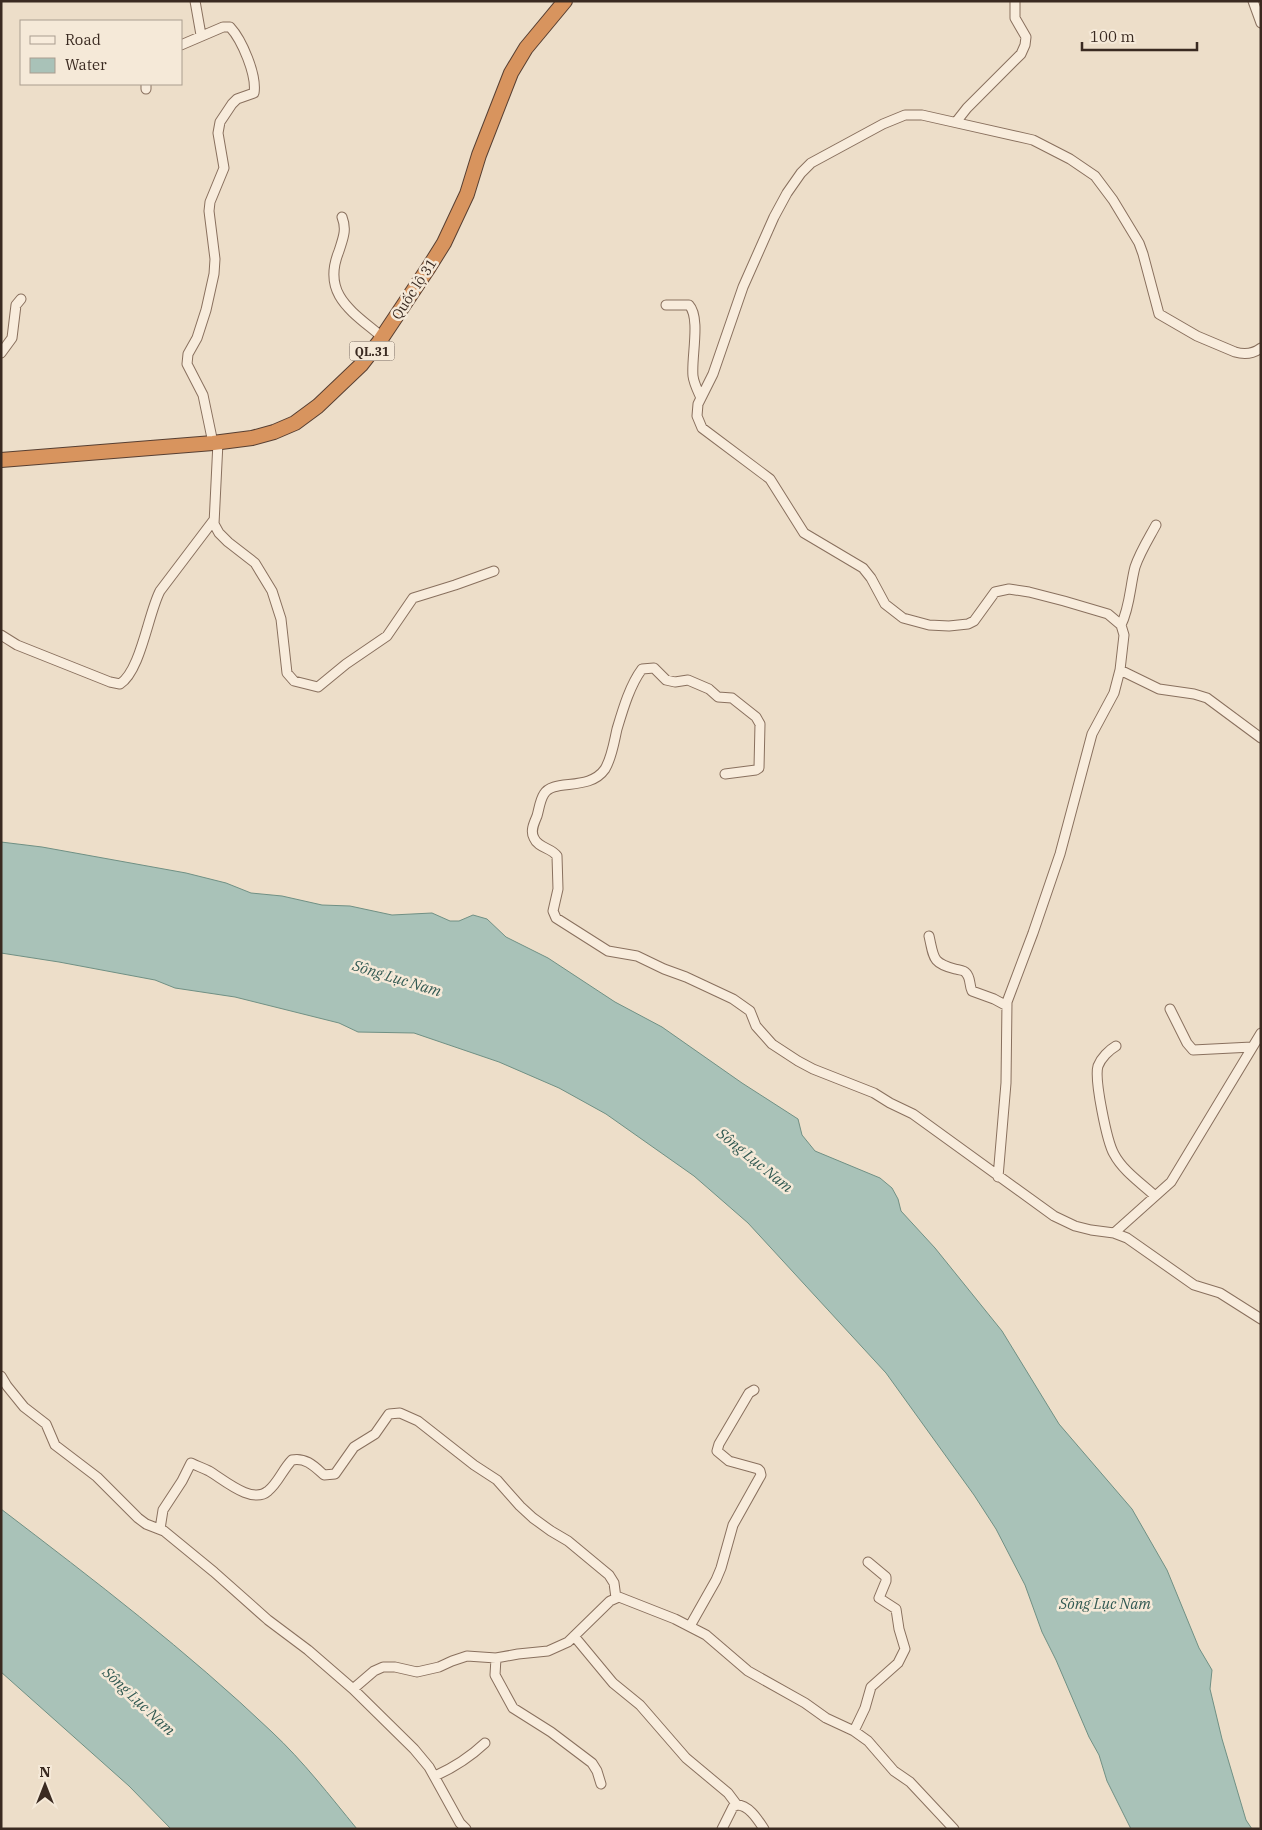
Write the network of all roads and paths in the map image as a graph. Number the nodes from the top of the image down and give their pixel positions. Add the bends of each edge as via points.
1 (195, 1) edge
2 (565, 1) edge
3 (1015, 1) edge
4 (1253, 1) edge
5 (1261, 23) edge
6 (201, 36) junction
7 (182, 45) edge
8 (956, 122) junction
9 (342, 217) dead end
10 (21, 299) dead end
11 (666, 305) dead end
12 (382, 337) junction
13 (1261, 348) edge
14 (1, 353) edge
15 (701, 398) junction
16 (215, 443) junction
17 (1, 460) edge
18 (213, 521) junction
19 (1156, 525) dead end
20 (494, 571) dead end
21 (1121, 625) junction
22 (1, 635) edge
23 (1120, 670) junction
24 (1260, 734) edge
25 (725, 774) dead end
26 (928, 936) dead end
27 (1007, 1006) junction
28 (1170, 1010) dead end
29 (1261, 1033) edge
30 (1116, 1046) dead end
31 (1252, 1047) junction
32 (998, 1177) junction
33 (1155, 1196) junction
34 (1114, 1233) junction
35 (1261, 1319) edge
36 (1, 1376) edge
37 (754, 1390) dead end
38 (160, 1529) junction
39 (868, 1562) dead end
40 (616, 1598) junction
41 (690, 1626) junction
42 (574, 1636) junction
43 (496, 1658) junction
44 (353, 1689) junction
45 (854, 1731) junction
46 (485, 1743) dead end
47 (434, 1776) junction
48 (601, 1784) dead end
49 (737, 1805) junction
50 (466, 1829) edge
51 (722, 1829) edge
52 (764, 1829) edge
53 (954, 1829) edge

1 - 6 street
2 - 12 highway, Quốc lộ 31 / QL.31 via 526,48 511,74 467,194 444,243
3 - 8 street via 1014,18 1026,37 1023,51
4 - 5 street
6 - 7 street
6 - 16 street via 230,26 247,58 254,85 254,93 232,104 218,127 224,168 209,211 216,265 200,331 187,358 203,396
8 - 13 street via 1033,140 1086,170 1103,185 1139,243 1159,314 1197,336 1242,354
8 - 15 street via 922,115 897,117 817,159 801,173 774,217 743,287 713,374
9 - 12 street via 346,227 334,267 336,290 344,304
10 - 14 street via 16,305 12,338
11 - 15 street via 686,304 692,309 693,376
12 - 16 highway, Quốc lộ 31 / QL.31 via 346,381 295,423 252,438
15 - 21 street via 697,412 702,428 770,479 804,532 862,568 885,604 903,618 929,626 968,624 974,621 994,592 1009,589 1108,614
16 - 17 highway, Quốc lộ 31 / QL.31
16 - 18 street via 218,471
18 - 20 street via 223,537 255,563 272,591 281,619 287,673 294,681 318,688 387,636 413,598
18 - 22 street via 160,591 136,661 128,677 120,684 17,645
19 - 21 street via 1137,562
21 - 23 street via 1124,635
23 - 24 street via 1159,689 1207,698
23 - 27 street via 1114,693 1093,731 1062,847
25 - 32 street via 759,768 760,721 732,698 718,697 709,689 688,680 666,680 654,668 642,669 623,712 604,770 588,781 554,786 544,794 532,832 535,840 557,856 558,889 553,911 556,918 608,950 637,956 733,998 750,1011 756,1026 772,1044 813,1069 874,1093 913,1114
26 - 27 street via 937,962 964,971 972,991
27 - 32 street via 1006,1083
28 - 31 street via 1193,1050
29 - 31 street
30 - 33 street via 1102,1059 1098,1070 1104,1123 1118,1161
31 - 33 street via 1171,1182
32 - 34 street via 1067,1222
33 - 34 street
34 - 35 street via 1127,1238 1194,1285 1220,1294
36 - 38 street via 24,1407 46,1424 55,1444 97,1477 138,1518
37 - 41 street via 749,1393 717,1451 729,1461 758,1469 761,1475 733,1525 716,1580
38 - 40 street via 163,1510 191,1463 243,1491 262,1494 270,1489 292,1460 307,1461 324,1475 335,1474 354,1447 374,1434 389,1414 400,1413 418,1421 497,1480 533,1518 568,1540 603,1569 612,1578
38 - 44 street
39 - 45 street via 886,1577 879,1598 896,1609 905,1649 898,1663 871,1687
40 - 41 street
40 - 42 street
41 - 45 street via 748,1671
42 - 43 street via 548,1651
42 - 49 street via 613,1683 640,1704 686,1758
43 - 44 street via 467,1656 417,1672 383,1667
43 - 48 street via 494,1675 513,1708 592,1763
44 - 47 street via 414,1749
45 - 53 street via 868,1741 894,1771 910,1782
46 - 47 street via 463,1762
47 - 50 street
49 - 51 street
49 - 52 street via 747,1808

